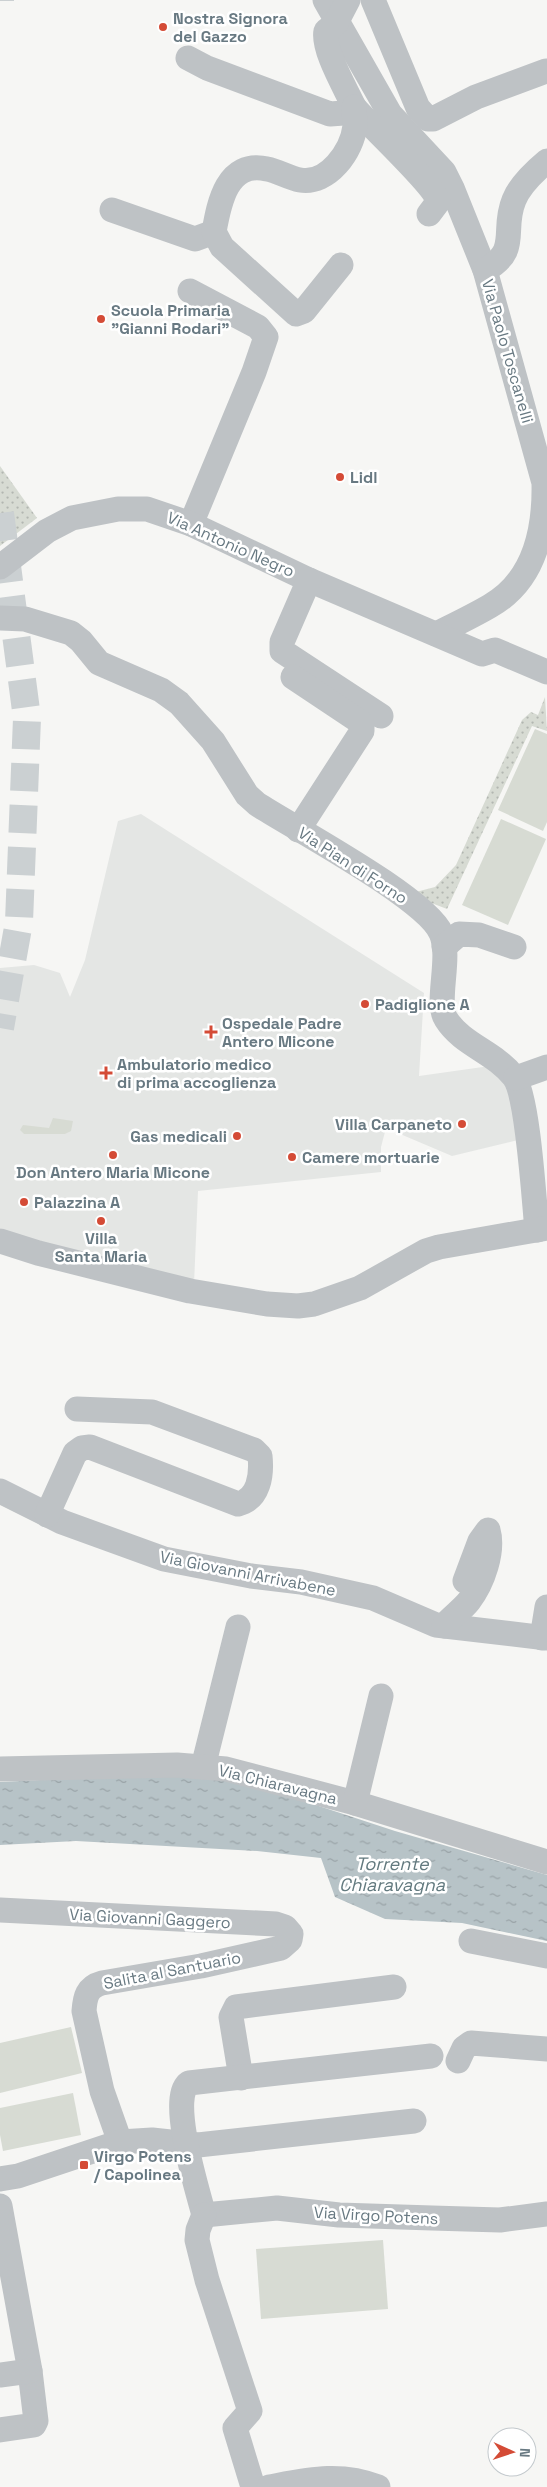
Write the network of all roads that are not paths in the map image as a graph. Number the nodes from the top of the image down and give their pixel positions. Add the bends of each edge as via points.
1 (373, 0) edge
2 (335, 7) edge
3 (188, 58) dead end
4 (546, 71) edge
5 (354, 107) junction
6 (547, 161) edge
7 (112, 210) dead end
8 (429, 214) dead end
9 (214, 232) junction
10 (341, 265) dead end
11 (485, 270) junction
12 (190, 291) dead end
13 (191, 524) junction
14 (0, 567) edge
15 (310, 580) junction
16 (0, 618) edge
17 (436, 634) junction
18 (547, 672) edge
19 (294, 677) dead end
20 (381, 716) dead end
21 (298, 830) junction
22 (444, 947) junction
23 (514, 947) dead end
24 (547, 1067) edge
25 (516, 1078) junction
26 (542, 1229) edge
27 (0, 1241) edge
28 (77, 1409) dead end
29 (0, 1491) edge
30 (47, 1515) junction
31 (465, 1581) dead end
32 (547, 1607) edge
33 (444, 1626) junction
34 (238, 1627) dead end
35 (544, 1638) edge
36 (381, 1696) dead end
37 (204, 1767) junction
38 (0, 1769) edge
39 (354, 1803) junction
40 (547, 1862) edge
41 (0, 1910) edge
42 (290, 1940) joint
43 (471, 1941) dead end
44 (547, 1956) edge
45 (394, 1987) dead end
46 (547, 2049) edge
47 (431, 2056) dead end
48 (458, 2061) dead end
49 (241, 2078) junction
50 (414, 2121) dead end
51 (120, 2142) junction
52 (186, 2144) junction
53 (0, 2179) edge
54 (0, 2206) edge
55 (547, 2214) edge
56 (204, 2215) junction
57 (9, 2315) edge
58 (30, 2371) junction
59 (0, 2375) edge
60 (0, 2430) edge
61 (253, 2487) edge
62 (268, 2487) edge
63 (378, 2487) edge

1 - 4 street via 418,108 424,117 431,120 476,97
2 - 5 street via 325,39
2 - 11 street, Via Paolo Toscanelli via 390,114 444,172
3 - 5 street via 330,114 344,113
5 - 8 street via 428,183 438,202
5 - 9 street via 355,126 350,143 324,175 308,180 262,168 239,172 224,189
6 - 11 street via 516,195 504,254 497,264
7 - 9 street via 195,238
9 - 10 street via 222,247 296,314 304,311
11 - 17 street, Via Paolo Toscanelli via 540,464 544,513 530,566 513,587 492,606
12 - 13 street via 258,328 266,337
13 - 14 street, Via Antonio Negro via 147,509 87,514 47,530
13 - 15 street, Via Antonio Negro
15 - 17 street, Via Antonio Negro
15 - 20 street via 282,642 282,651
16 - 21 street, Via Pian di Forno via 25,619 71,633 99,663 161,690 179,703 213,741 256,804
17 - 18 street via 482,654 495,650
19 - 21 street via 362,724 362,730
21 - 22 street, Via Pian di Forno via 389,886 431,918 441,933
22 - 23 street via 459,934 479,935
22 - 25 street, Via Pian di Forno via 444,1017 456,1033 497,1059
24 - 25 street
25 - 26 street, Via Pian di Forno via 524,1106
26 - 27 street via 439,1246 360,1288 314,1304 298,1306 190,1291
28 - 30 street via 142,1410 166,1416 254,1450 260,1456 261,1471 253,1496 238,1504 90,1448 82,1448 75,1453
29 - 30 street, Via Giovanni Arrivabene
30 - 33 street, Via Giovanni Arrivabene via 164,1559 364,1596
31 - 33 street via 480,1541 488,1530 491,1541 480,1584 468,1602
32 - 35 street
33 - 35 street, Via Giovanni Arrivabene
34 - 37 street
36 - 39 street
37 - 38 street, Via Chiaravagna
37 - 39 street, Via Chiaravagna via 234,1771
39 - 40 street, Via Chiaravagna
41 - 42 street, Via Giovanni Gaggero via 276,1924 285,1927 291,1934
42 - 51 street, Salita al Santuario via 281,1948 102,1983 89,1990 84,2010 102,2090
43 - 44 street
45 - 49 street via 236,2006 231,2017
46 - 48 street via 471,2043 464,2048
47 - 49 street
49 - 52 street via 185,2086 181,2094
50 - 52 street via 234,2142
51 - 52 street via 152,2140
51 - 53 street
52 - 56 street
54 - 57 street
55 - 56 street, Via Virgo Potens via 500,2220 402,2218 277,2208
56 - 61 street via 197,2240 206,2280 250,2411 235,2428
57 - 58 street
58 - 59 street
58 - 60 street via 34,2425
62 - 63 street via 322,2478 357,2479

